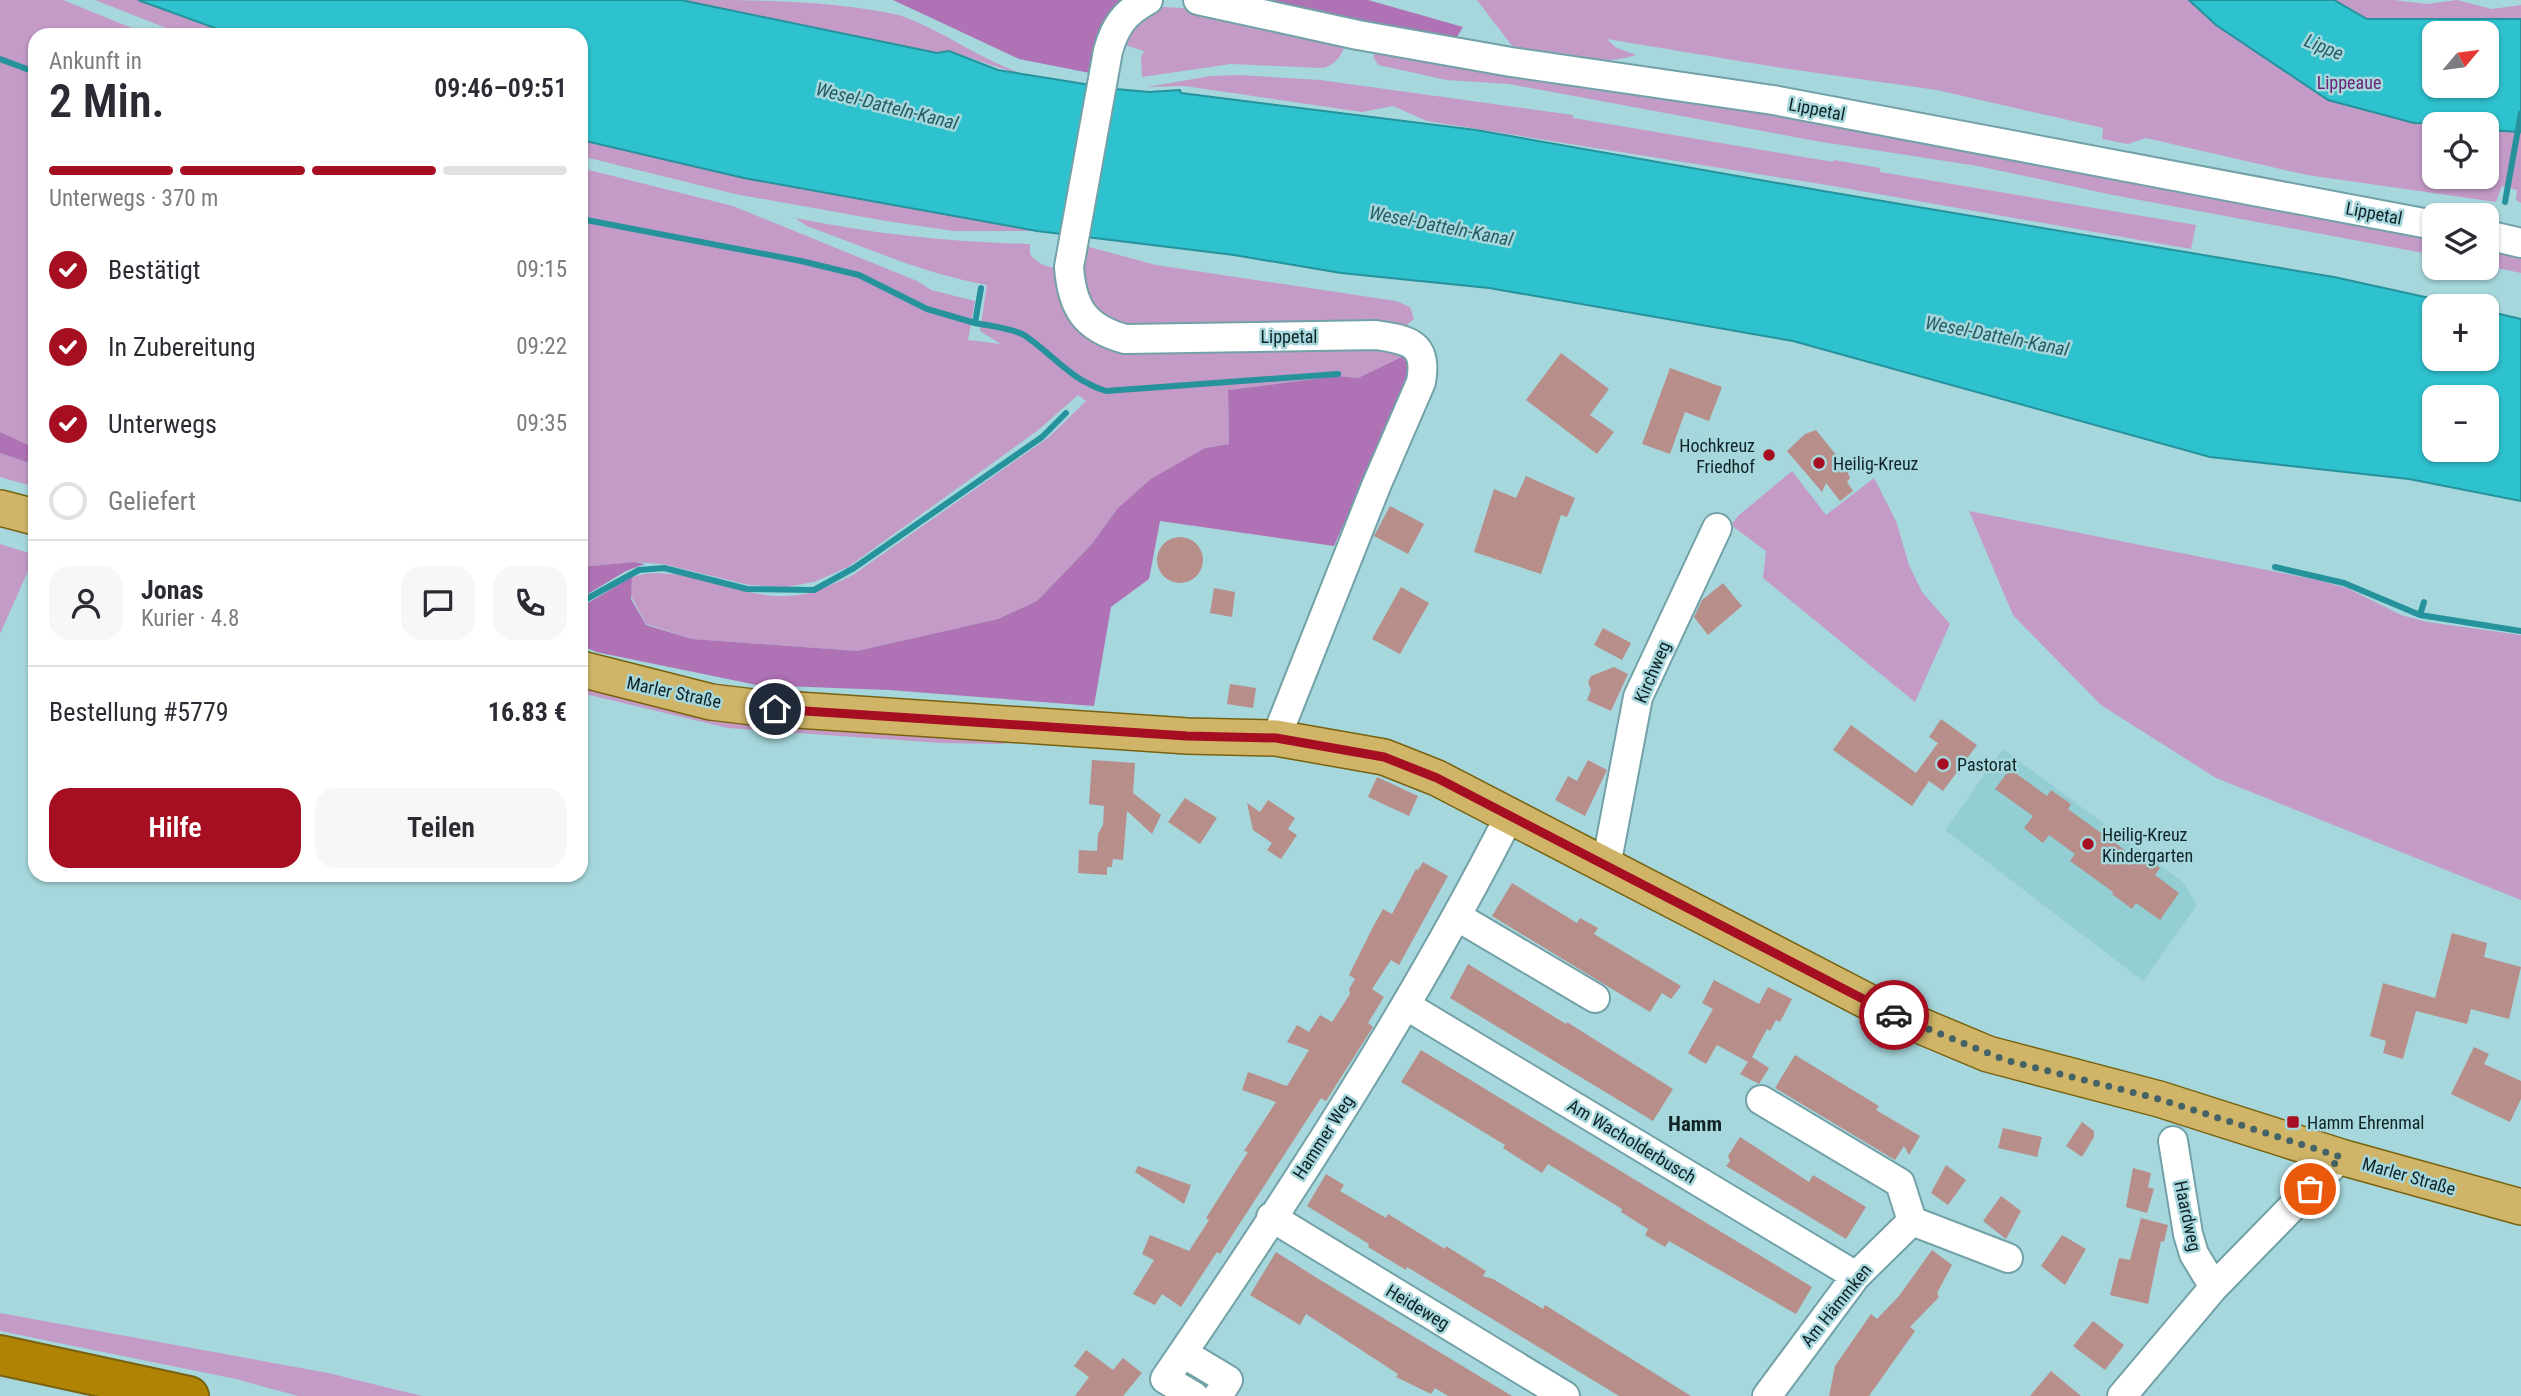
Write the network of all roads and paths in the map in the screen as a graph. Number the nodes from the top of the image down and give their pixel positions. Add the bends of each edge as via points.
1 (1148, 0) edge
2 (1198, 0) edge
3 (2422, 223) edge
4 (2499, 238) edge
5 (2521, 243) edge
6 (0, 508) edge
7 (28, 515) edge
8 (1717, 528) dead end
9 (588, 672) edge
10 (1276, 738) junction
11 (1510, 815) junction
12 (1606, 866) junction
13 (1458, 917) junction
14 (1595, 998) dead end
15 (1407, 1006) junction
16 (1762, 1100) dead end
17 (2173, 1141) dead end
18 (2341, 1157) junction
19 (2521, 1207) edge
20 (1271, 1217) junction
21 (1912, 1221) junction
22 (2008, 1258) dead end
23 (1856, 1276) junction
24 (2214, 1287) junction
25 (1183, 1353) junction
26 (0, 1355) edge
27 (1158, 1388) edge
28 (188, 1396) edge
29 (1194, 1396) edge
30 (1218, 1396) edge
31 (1565, 1396) edge
32 (1767, 1396) edge
33 (2122, 1396) edge

1 - 10 street, Lippetal via 1124,16 1114,31 1069,267 1075,299 1095,328 1135,339 1377,335 1403,339 1423,358 1421,382
2 - 3 street, Lippetal via 1358,35 1773,100
4 - 5 street
6 - 7 main road
8 - 12 street, Kirchweg via 1638,696
9 - 10 main road, Marler Straße via 711,702 753,707
10 - 11 main road, Marler Straße via 1384,757
11 - 12 main road, Marler Straße
11 - 13 street, Hammer Weg
12 - 18 main road, Marler Straße via 1890,1013 1988,1054 2159,1099
13 - 14 street
13 - 15 street, Hammer Weg
15 - 20 street, Hammer Weg
15 - 23 street, Am Wacholderbusch
16 - 21 street via 1900,1183
17 - 24 street, Haardweg via 2188,1234
18 - 19 main road, Marler Straße
18 - 24 street
20 - 25 street, Hammer Weg
20 - 31 street, Heideweg
21 - 22 street
21 - 23 street, Am Hämmken
23 - 32 street, Am Hämmken
24 - 33 street
25 - 27 street, Hammer Weg
25 - 30 street via 1228,1380
26 - 28 highway
27 - 29 street, Hammer Weg

